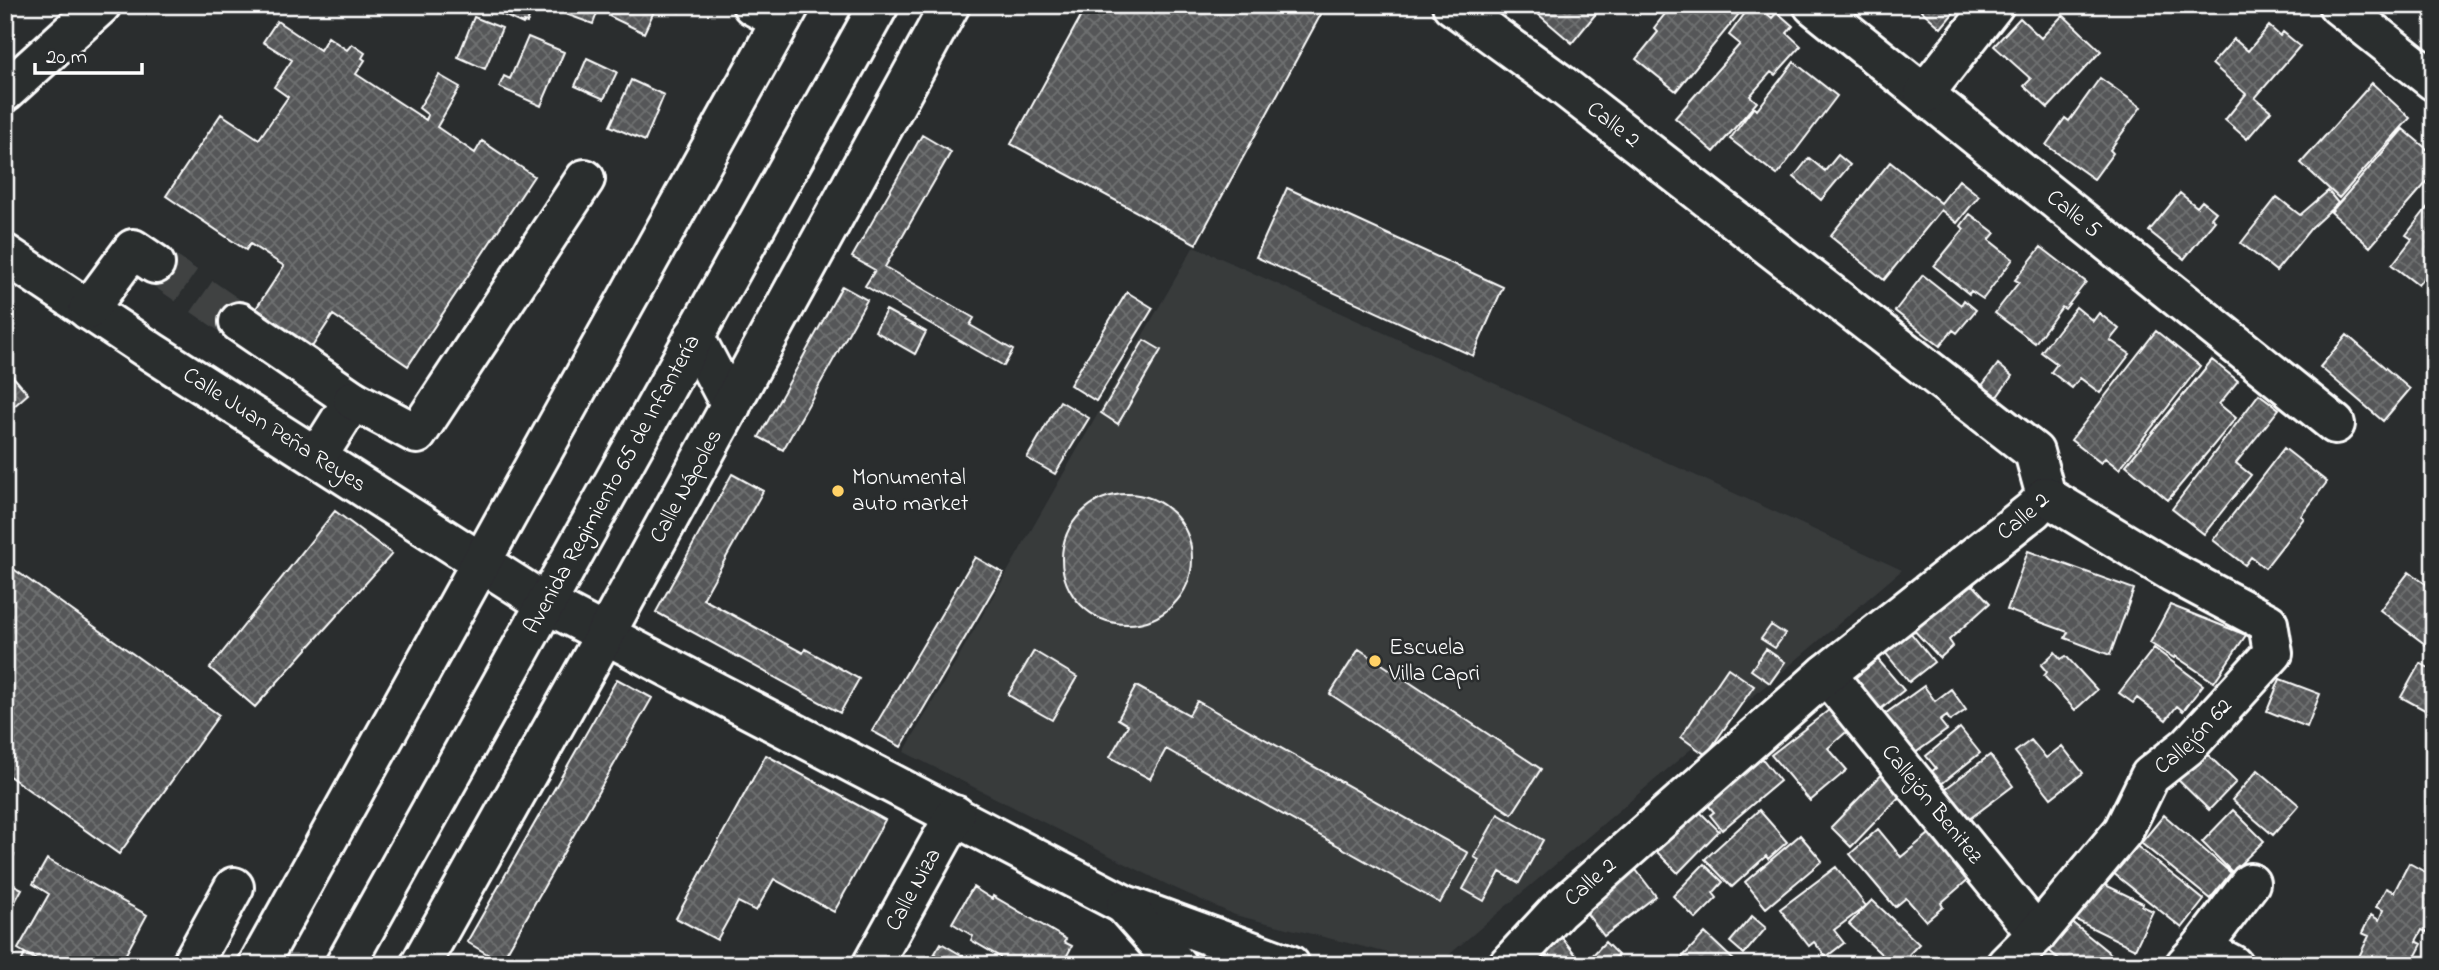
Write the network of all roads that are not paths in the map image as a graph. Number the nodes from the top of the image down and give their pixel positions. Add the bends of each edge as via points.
1 (101, 5) edge
2 (879, 5) edge
3 (950, 5) edge
4 (1452, 5) edge
5 (1813, 5) edge
6 (1994, 5) edge
7 (2338, 5) edge
8 (774, 11) edge
9 (2434, 81) edge
10 (5, 92) edge
11 (1924, 93) junction
12 (585, 179) dead end
13 (5, 254) edge
14 (155, 264) tunnel mouth
15 (88, 310) junction
16 (239, 322) tunnel mouth
17 (694, 336) junction
18 (353, 400) junction
19 (731, 406) junction
20 (2335, 424) dead end
21 (317, 457) junction
22 (2046, 496) junction
23 (481, 560) junction
24 (545, 603) junction
25 (606, 633) junction
26 (1826, 674) junction
27 (956, 815) junction
28 (2250, 883) dead end
29 (234, 887) dead end
30 (1125, 905) junction
31 (2036, 934) junction
32 (2206, 959) edge
33 (191, 965) edge
34 (258, 965) edge
35 (345, 965) edge
36 (420, 965) edge
37 (873, 965) edge
38 (1177, 965) edge
39 (1290, 965) edge
40 (1508, 965) edge
41 (2006, 965) edge

1 - 10 main road
2 - 17 main road, Avenida Regimiento 65 de Infantería
3 - 19 main road, Calle Nápoles
4 - 22 main road, Calle 2 via 1562,85 2034,452
5 - 11 main road, Calle 5
6 - 11 main road
7 - 9 main road
8 - 23 main road
11 - 20 main road, Calle 5
12 - 18 main road via 418,434
13 - 15 main road, Calle Juan Peña Reyes
14 - 15 main road via 133,249
15 - 21 main road, Calle Juan Peña Reyes
16 - 18 main road
17 - 19 main road
17 - 24 main road, Avenida Regimiento 65 de Infantería
18 - 21 main road
19 - 25 main road, Calle Nápoles
21 - 23 main road, Calle Juan Peña Reyes
22 - 26 main road, Calle 2
22 - 31 main road, Callejón 62 via 2268,623 2273,653 2188,746 2150,776 2123,831
23 - 24 main road, Calle Juan Peña Reyes
23 - 34 main road
24 - 25 main road, Calle Juan Peña Reyes
24 - 35 main road, Avenida Regimiento 65 de Infantería
25 - 27 main road, Calle Juan Peña Reyes
25 - 36 main road, Calle Nápoles
26 - 31 main road, Callejón Benitez
26 - 40 main road, Calle 2 via 1558,911
27 - 30 main road, Calle Juan Peña Reyes
27 - 37 main road, Calle Niza
28 - 32 main road
29 - 33 main road
30 - 38 main road
30 - 39 main road
31 - 41 main road, Callejón 62

